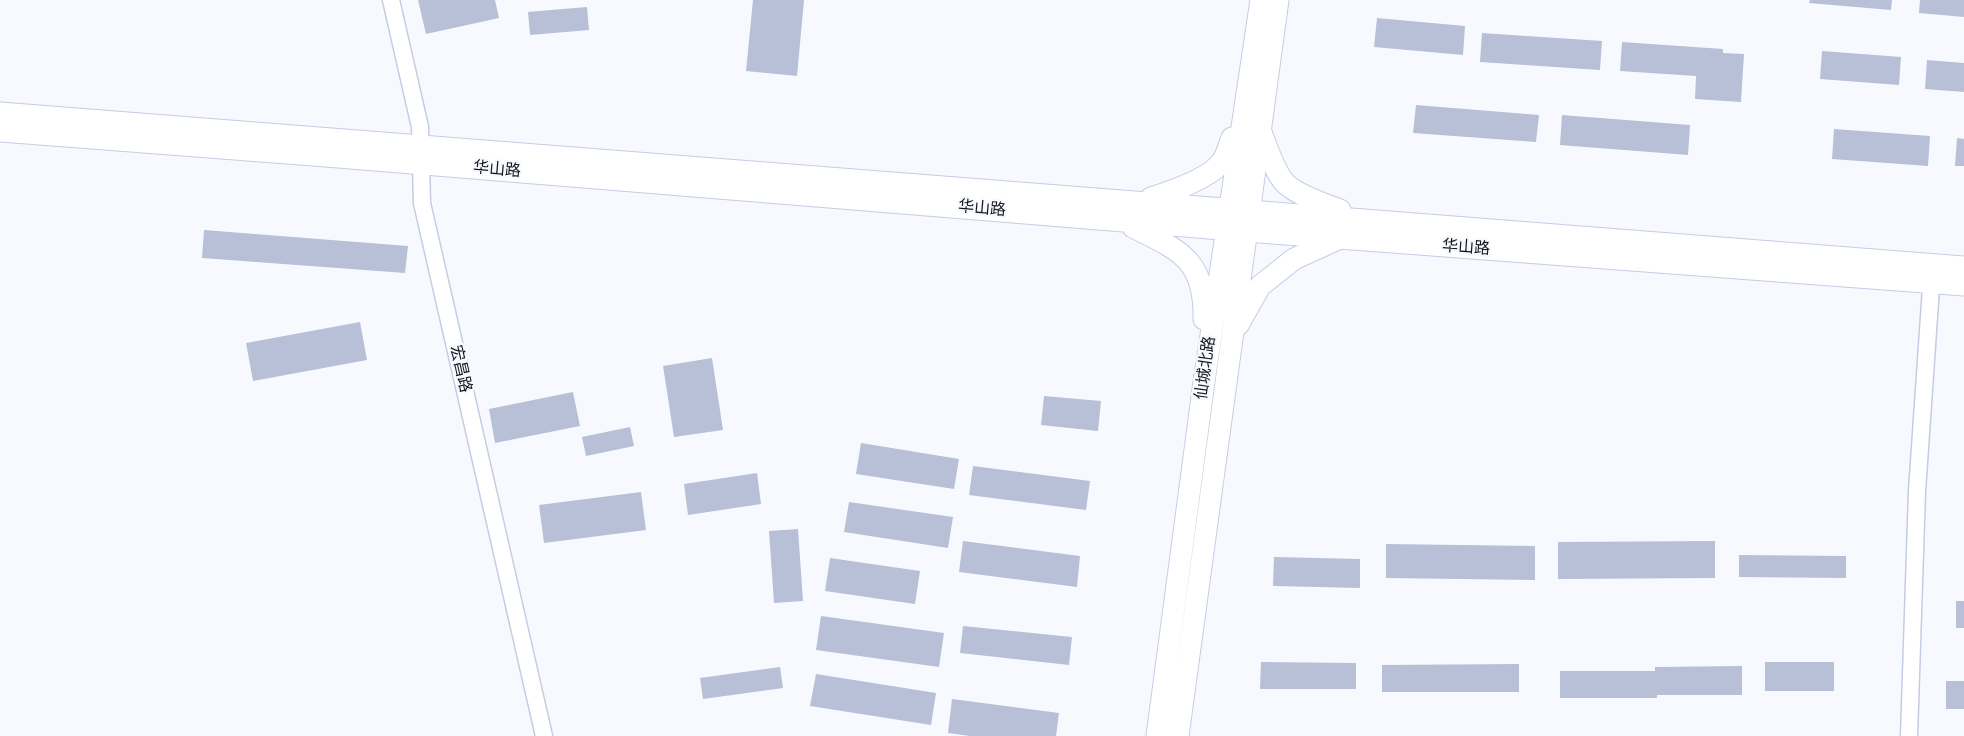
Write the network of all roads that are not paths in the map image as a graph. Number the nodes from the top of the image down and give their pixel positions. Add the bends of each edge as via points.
1 (391, 0) edge
2 (1261, 0) edge
3 (1278, 0) edge
4 (0, 113) edge
5 (1244, 113) junction
6 (1260, 129) junction
7 (0, 131) edge
8 (420, 154) junction
9 (1137, 201) junction
10 (1239, 209) junction
11 (1363, 219) junction
12 (1122, 221) junction
13 (1236, 231) junction
14 (1340, 238) junction
15 (1964, 267) edge
16 (1932, 273) junction
17 (1964, 285) edge
18 (1232, 336) junction
19 (1204, 382) junction
20 (544, 736) edge
21 (1157, 736) edge
22 (1178, 736) edge
23 (1909, 736) edge

1 - 8 street, 宏昌路 via 420,127
2 - 5 main road, 仙城北路
3 - 6 main road, 仙城北路
4 - 8 main road
5 - 9 main road via 1222,163 1174,191
5 - 10 main road, 仙城北路
6 - 10 main road, 仙城北路
6 - 11 main road via 1285,184
7 - 8 main road, 华山路
8 - 9 main road
8 - 12 main road, 华山路
8 - 20 street, 宏昌路 via 422,203
9 - 10 main road
10 - 11 main road
10 - 13 main road, 仙城北路
11 - 16 main road
12 - 13 main road, 华山路
12 - 19 main road via 1173,246 1195,268 1204,296
13 - 14 main road, 华山路
13 - 18 main road, 仙城北路
13 - 19 main road, 仙城北路
14 - 16 main road, 华山路
14 - 18 main road via 1294,259 1260,286
15 - 16 main road
16 - 17 main road, 华山路
16 - 23 street via 1917,491
18 - 22 main road, 仙城北路
19 - 21 main road, 仙城北路

